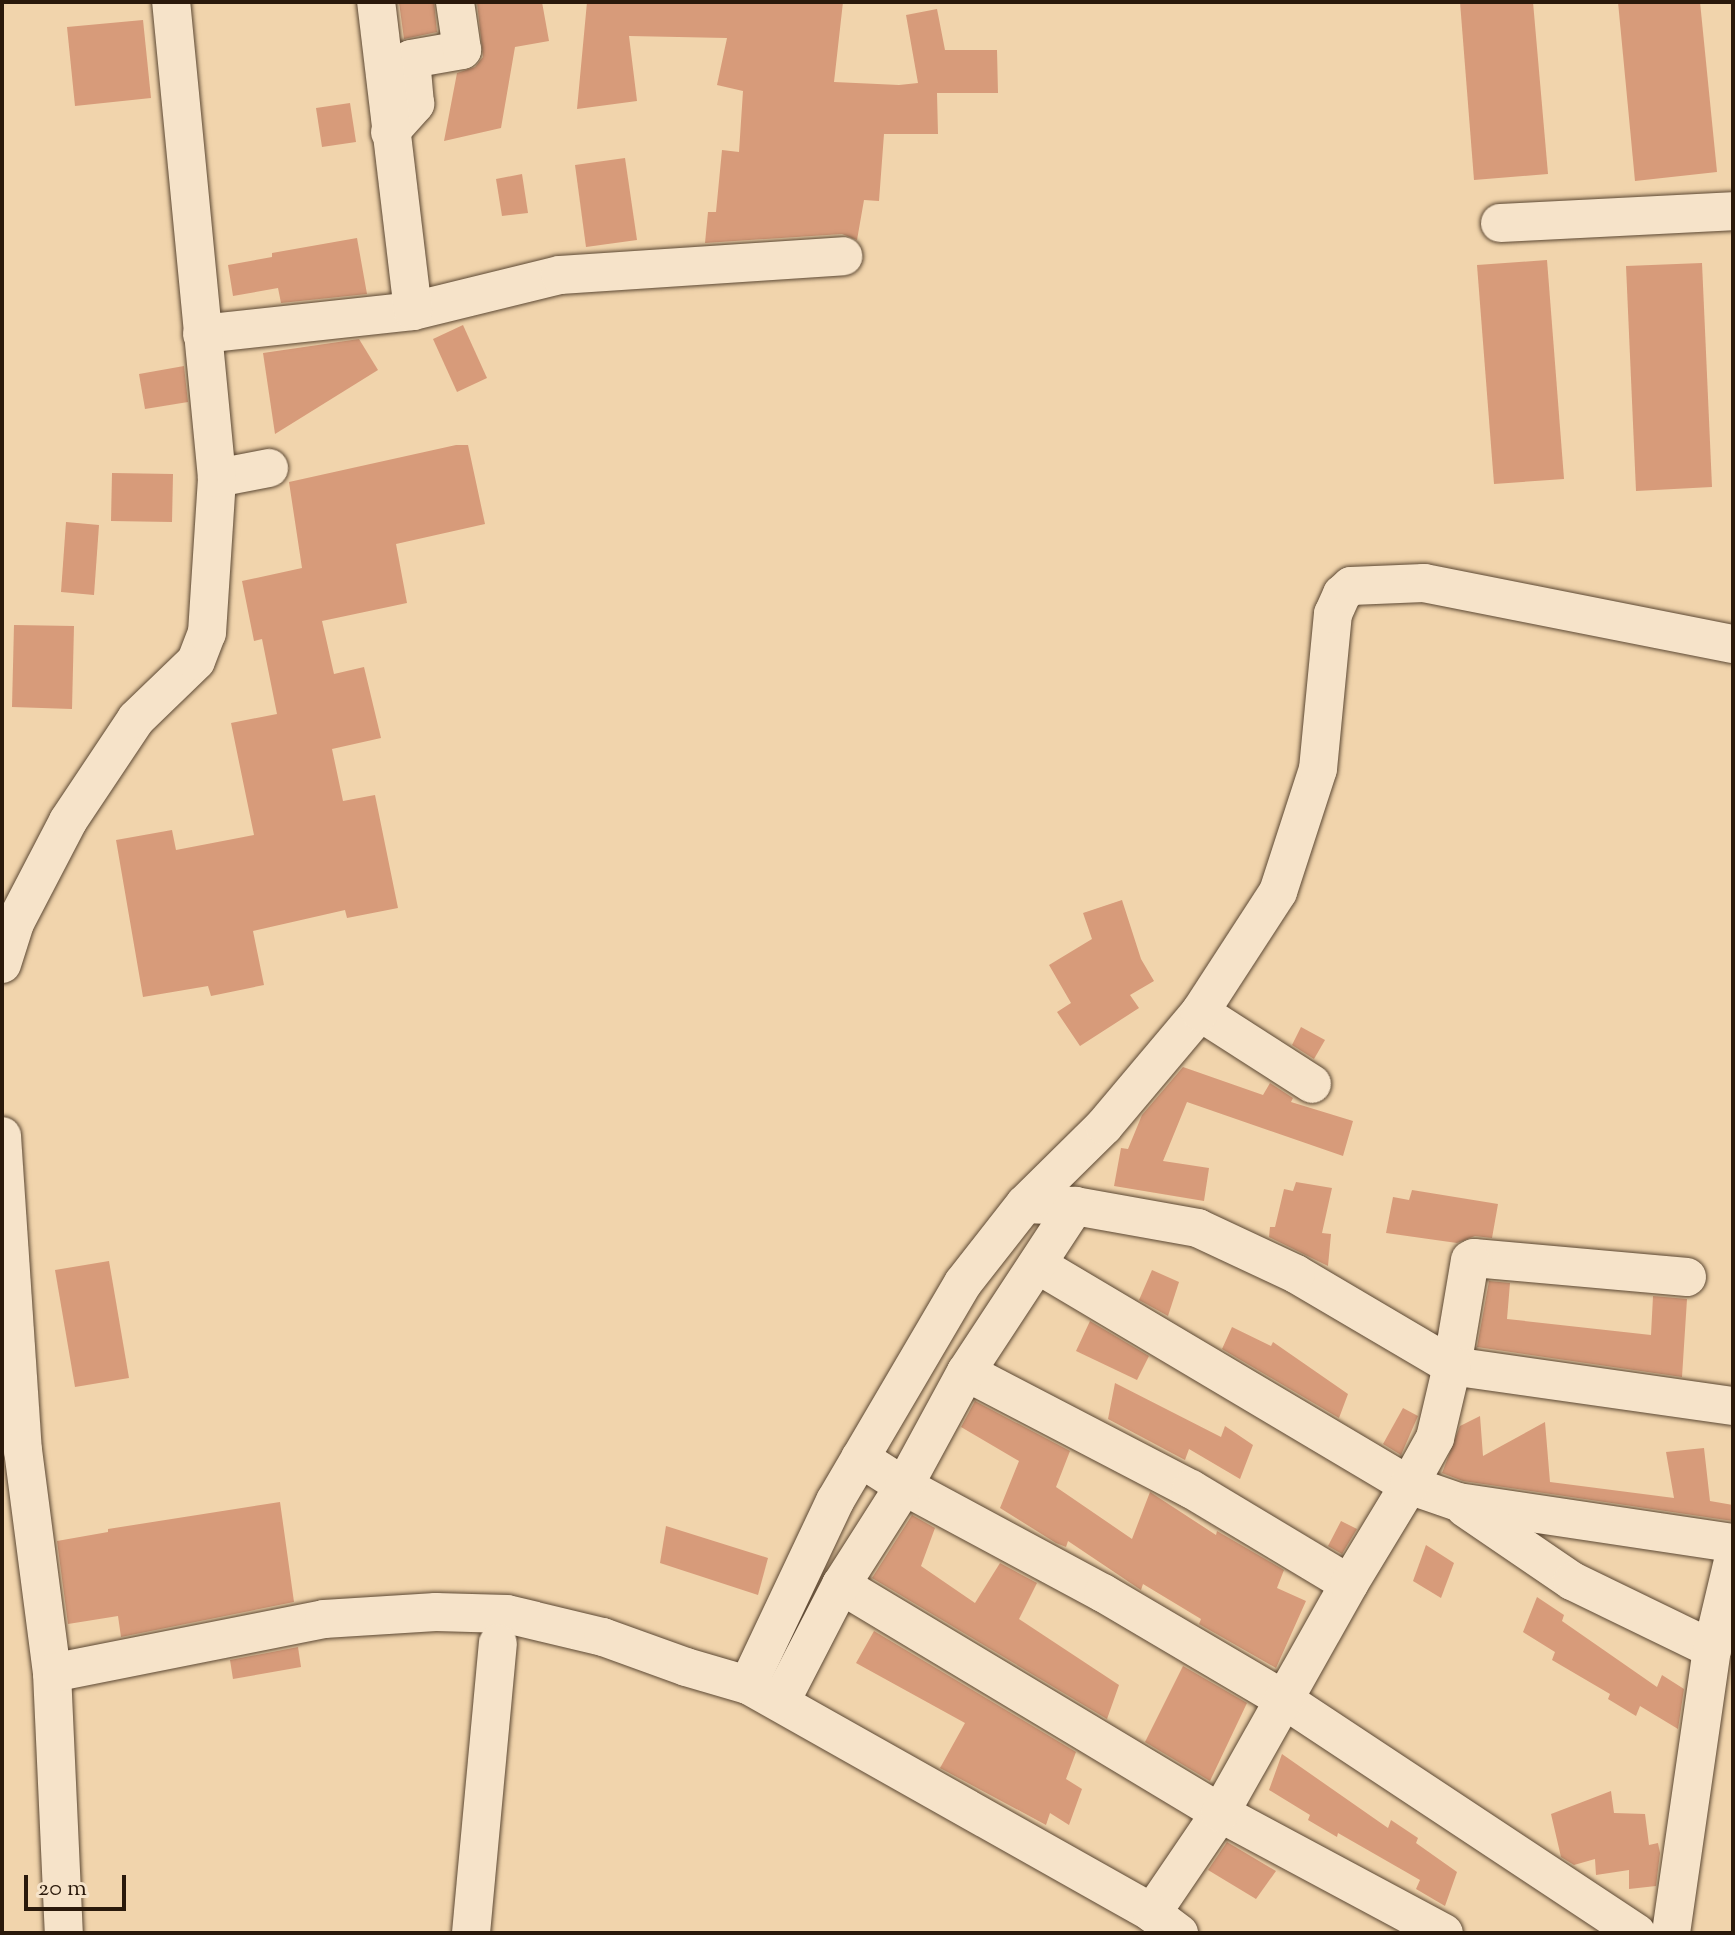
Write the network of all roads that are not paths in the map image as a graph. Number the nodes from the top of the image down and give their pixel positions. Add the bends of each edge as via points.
1 (171, 2) edge
2 (376, 2) edge
3 (455, 2) edge
4 (390, 132) junction
5 (1733, 211) edge
6 (1500, 223) dead end
7 (843, 256) dead end
8 (413, 311) junction
9 (202, 334) junction
10 (269, 468) dead end
11 (217, 478) junction
12 (1733, 644) edge
13 (2, 964) edge
14 (1200, 1012) junction
15 (1312, 1084) dead end
16 (2, 1136) edge
17 (1025, 1204) junction
18 (1075, 1206) junction
19 (1038, 1265) junction
20 (1687, 1277) dead end
21 (1452, 1366) junction
22 (966, 1372) junction
23 (1733, 1406) edge
24 (860, 1458) junction
25 (1409, 1485) junction
26 (904, 1486) junction
27 (1458, 1502) junction
28 (1733, 1543) edge
29 (1733, 1561) edge
30 (1349, 1584) junction
31 (841, 1585) junction
32 (498, 1643) dead end
33 (1712, 1649) junction
34 (52, 1673) junction
35 (765, 1693) junction
36 (1283, 1699) junction
37 (1220, 1813) junction
38 (1166, 1923) edge
39 (64, 1933) edge
40 (471, 1933) edge
41 (1444, 1933) edge
42 (1637, 1933) edge
43 (1671, 1933) edge

1 - 9 street
2 - 4 street
3 - 4 street via 462,50 411,59 415,104
4 - 8 street
5 - 6 street
7 - 8 street via 560,275
8 - 9 street
9 - 11 street
10 - 11 street
11 - 13 street via 207,633 196,661 136,719 68,821 15,923
12 - 14 street via 1424,583 1351,586 1333,614 1318,769 1278,892
14 - 15 street
14 - 17 street via 1104,1126
16 - 34 street via 23,1450
17 - 18 street
17 - 24 street via 963,1283
18 - 19 street
18 - 21 street via 1198,1228 1296,1274
19 - 22 street
19 - 25 street
20 - 21 street via 1474,1258
21 - 23 street
21 - 25 street via 1435,1438
22 - 26 street
22 - 30 street via 1191,1489
24 - 26 street
24 - 35 street via 835,1501
25 - 27 street
25 - 30 street
26 - 31 street
26 - 36 street via 1103,1593
27 - 28 street
27 - 33 street via 1572,1581
29 - 33 street
30 - 36 street
31 - 35 street
31 - 37 street
32 - 40 street
33 - 43 street
34 - 35 street via 324,1619 436,1612 507,1614 576,1630
34 - 39 street
35 - 38 street
36 - 37 street
36 - 42 street
37 - 38 street
37 - 41 street

